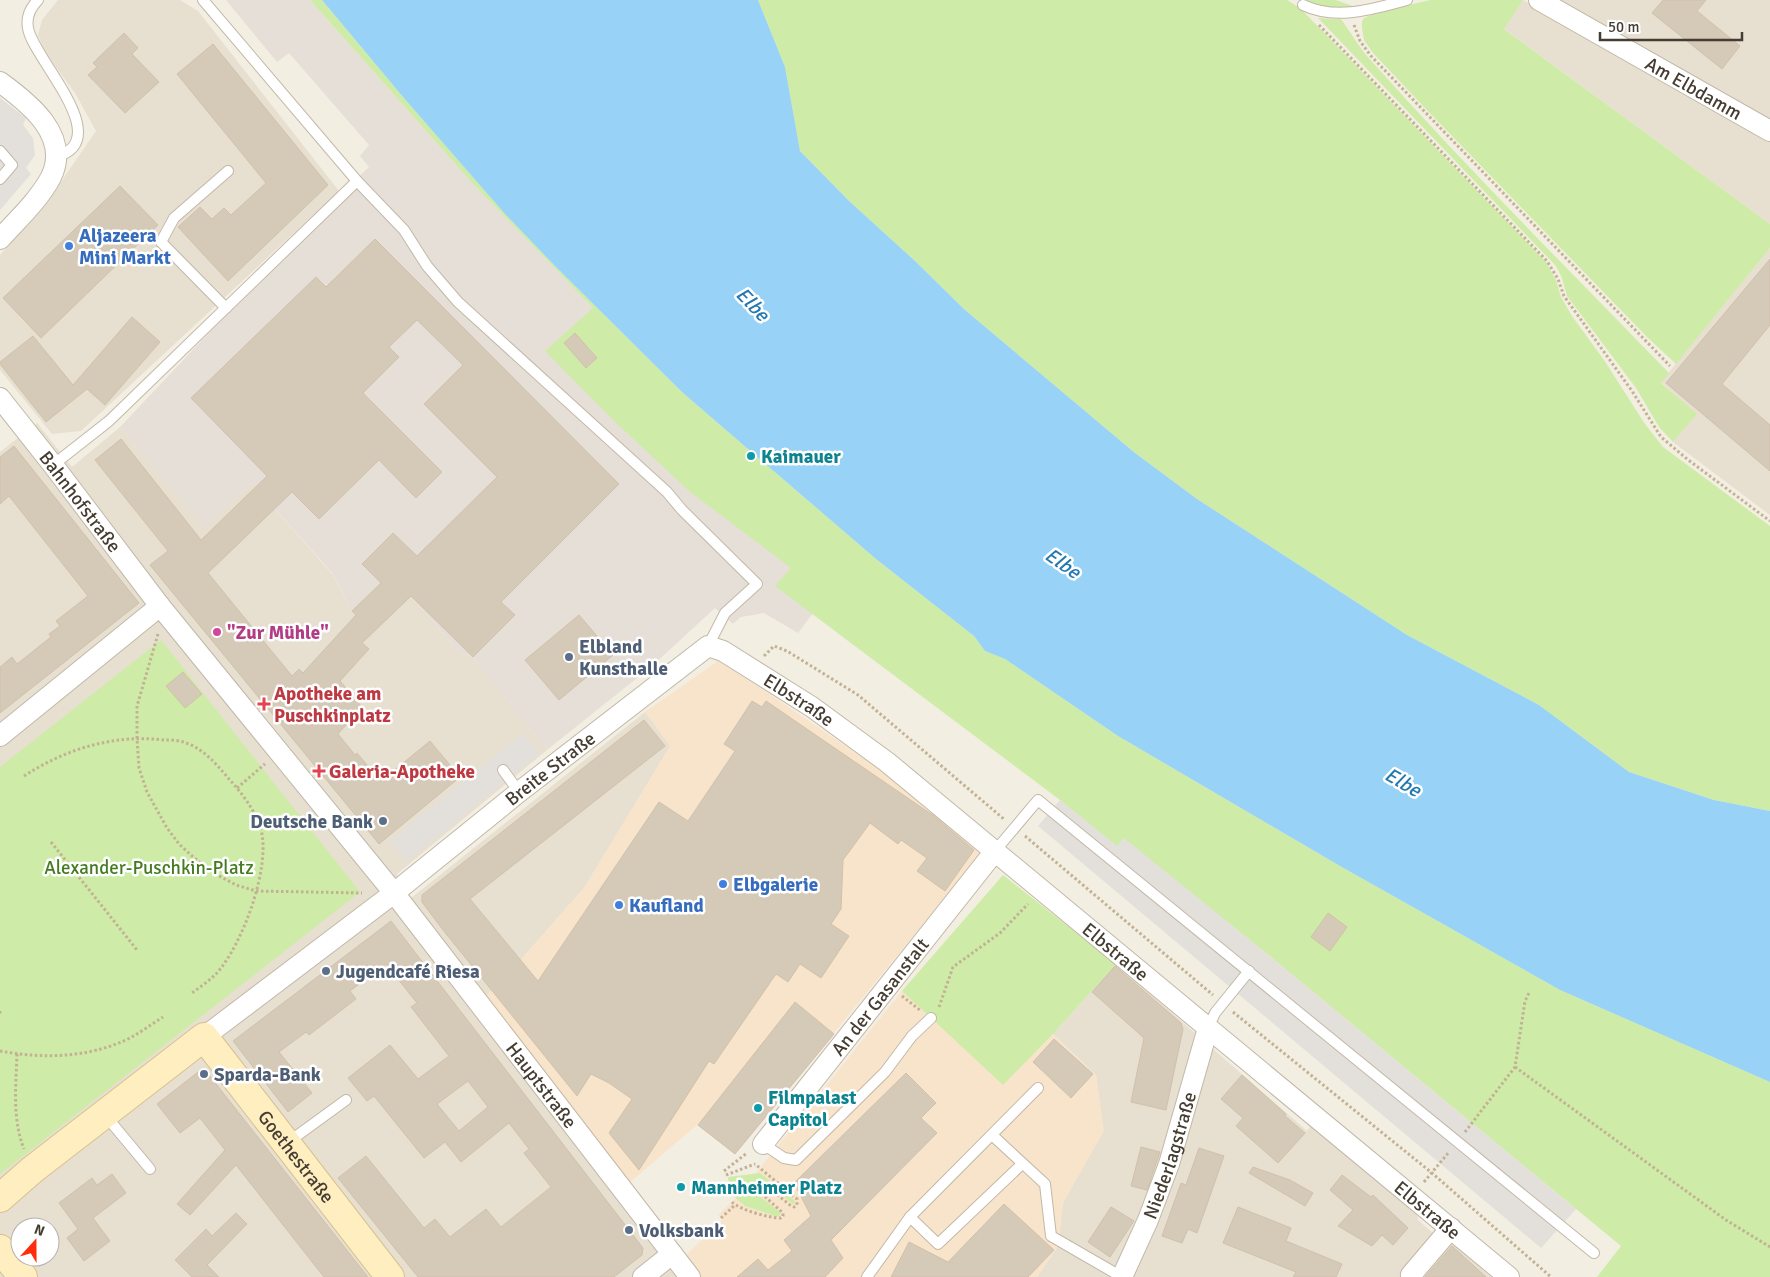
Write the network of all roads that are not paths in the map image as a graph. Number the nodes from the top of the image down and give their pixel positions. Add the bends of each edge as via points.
1 (38, 0) edge
2 (203, 0) edge
3 (1407, 0) edge
4 (1539, 0) edge
5 (1303, 5) dead end
6 (0, 82) edge
7 (1770, 131) edge
8 (0, 152) edge
9 (56, 157) junction
10 (228, 171) dead end
11 (0, 180) edge
12 (358, 181) junction
13 (2, 233) edge
14 (226, 308) junction
15 (4, 411) edge
16 (53, 464) junction
17 (160, 606) junction
18 (708, 646) junction
19 (0, 736) edge
20 (503, 770) dead end
21 (519, 792) junction
22 (995, 851) junction
23 (394, 894) junction
24 (1249, 971) junction
25 (931, 1018) road end
26 (1208, 1028) junction
27 (204, 1037) junction
28 (1038, 1088) dead end
29 (346, 1100) dead end
30 (104, 1114) junction
31 (992, 1134) junction
32 (286, 1143) junction
33 (763, 1144) joint
34 (1022, 1164) junction
35 (150, 1169) dead end
36 (0, 1198) edge
37 (910, 1217) junction
38 (1451, 1228) junction
39 (0, 1249) edge
40 (1594, 1253) dead end
41 (672, 1254) junction
42 (23, 1277) edge
43 (390, 1277) edge
44 (643, 1277) edge
45 (690, 1277) edge
46 (867, 1277) edge
47 (1122, 1277) edge
48 (1412, 1277) edge
49 (1509, 1277) edge

1 - 9 lane via 28,16 28,28 74,112 78,128 71,151
2 - 12 lane
3 - 5 lane via 1352,13 1314,11
4 - 7 street, Am Elbdamm
6 - 9 street via 40,116 54,139
8 - 11 lane via 12,165
9 - 13 street via 55,167 42,192
10 - 14 lane via 174,218 161,242
12 - 14 lane
12 - 18 lane via 404,230 427,266 458,302 667,492 757,584 726,613
14 - 16 lane via 109,421
15 - 16 street, Bahnhofstraße
16 - 17 street, Bahnhofstraße
17 - 19 street
17 - 23 street
18 - 21 street, Breite Straße
18 - 22 street, Elbstraße via 723,651 812,707 887,762
20 - 21 lane
21 - 23 street, Breite Straße
22 - 24 lane via 1038,800
22 - 26 street, Elbstraße
22 - 33 street, An der Gasanstalt
23 - 27 street
23 - 41 street, Hauptstraße
24 - 26 lane via 1215,1013
24 - 40 lane
25 - 33 lane via 912,1036 885,1072 796,1160 784,1158
26 - 38 street, Elbstraße
26 - 47 street, Niederlagstraße via 1169,1164
27 - 30 main road
27 - 32 main road, Goethestraße
28 - 31 lane
29 - 32 lane
30 - 35 lane
30 - 36 main road
31 - 34 lane
31 - 37 lane
32 - 43 main road, Goethestraße
34 - 37 lane via 938,1244
34 - 47 lane via 1045,1184 1052,1236
37 - 46 lane
38 - 48 street
38 - 49 street, Elbstraße
39 - 42 main road
41 - 44 street
41 - 45 street, Hauptstraße

